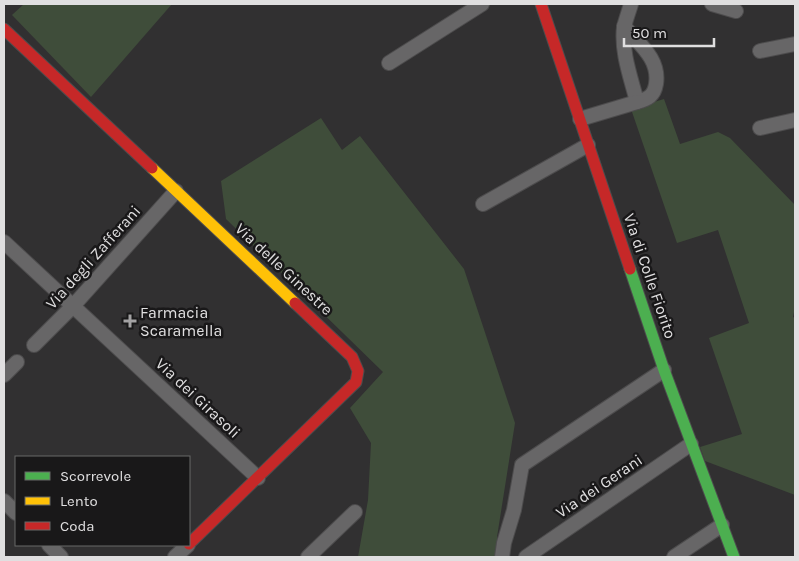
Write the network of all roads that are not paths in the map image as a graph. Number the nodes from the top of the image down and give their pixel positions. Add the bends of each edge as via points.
1 (482, 4) edge
2 (541, 4) edge
3 (631, 4) edge
4 (712, 4) edge
5 (736, 11) dead end
6 (624, 26) junction
7 (6, 36) edge
8 (795, 44) edge
9 (760, 51) dead end
10 (389, 63) dead end
11 (637, 102) junction
12 (580, 119) junction
13 (795, 120) edge
14 (760, 128) dead end
15 (588, 145) junction
16 (176, 191) junction
17 (483, 204) dead end
18 (4, 242) edge
19 (73, 306) junction
20 (34, 345) dead end
21 (17, 362) dead end
22 (664, 370) junction
23 (4, 375) edge
24 (691, 444) junction
25 (258, 478) junction
26 (4, 501) edge
27 (355, 512) dead end
28 (15, 513) edge
29 (722, 525) junction
30 (190, 542) edge
31 (50, 546) edge
32 (186, 546) edge
33 (62, 557) edge
34 (175, 557) edge
35 (308, 557) edge
36 (502, 557) edge
37 (526, 557) edge
38 (674, 557) edge
39 (734, 557) edge

1 - 10 street
2 - 12 street, Via di Colle Fiorito
3 - 6 street
4 - 5 street
6 - 11 street via 625,52
6 - 11 street via 651,58 657,71 654,93
7 - 16 street, Via delle Ginestre
8 - 9 street
11 - 12 street
12 - 15 street, Via di Colle Fiorito
13 - 14 street
15 - 17 street
15 - 22 street, Via di Colle Fiorito
16 - 19 street, Via degli Zafferani
16 - 25 street, Via delle Ginestre via 352,357 357,367 353,386
18 - 19 street, Via dei Girasoli
19 - 20 street, Via degli Zafferani
19 - 25 street, Via dei Girasoli
21 - 23 street
22 - 24 street, Via di Colle Fiorito
22 - 36 street via 522,464
24 - 29 street, Via di Colle Fiorito
24 - 37 street, Via dei Gerani
25 - 30 street, Via delle Ginestre
26 - 28 street
27 - 35 street
29 - 38 street
29 - 39 street, Via di Colle Fiorito
31 - 33 street
32 - 34 street, Via delle Ginestre

